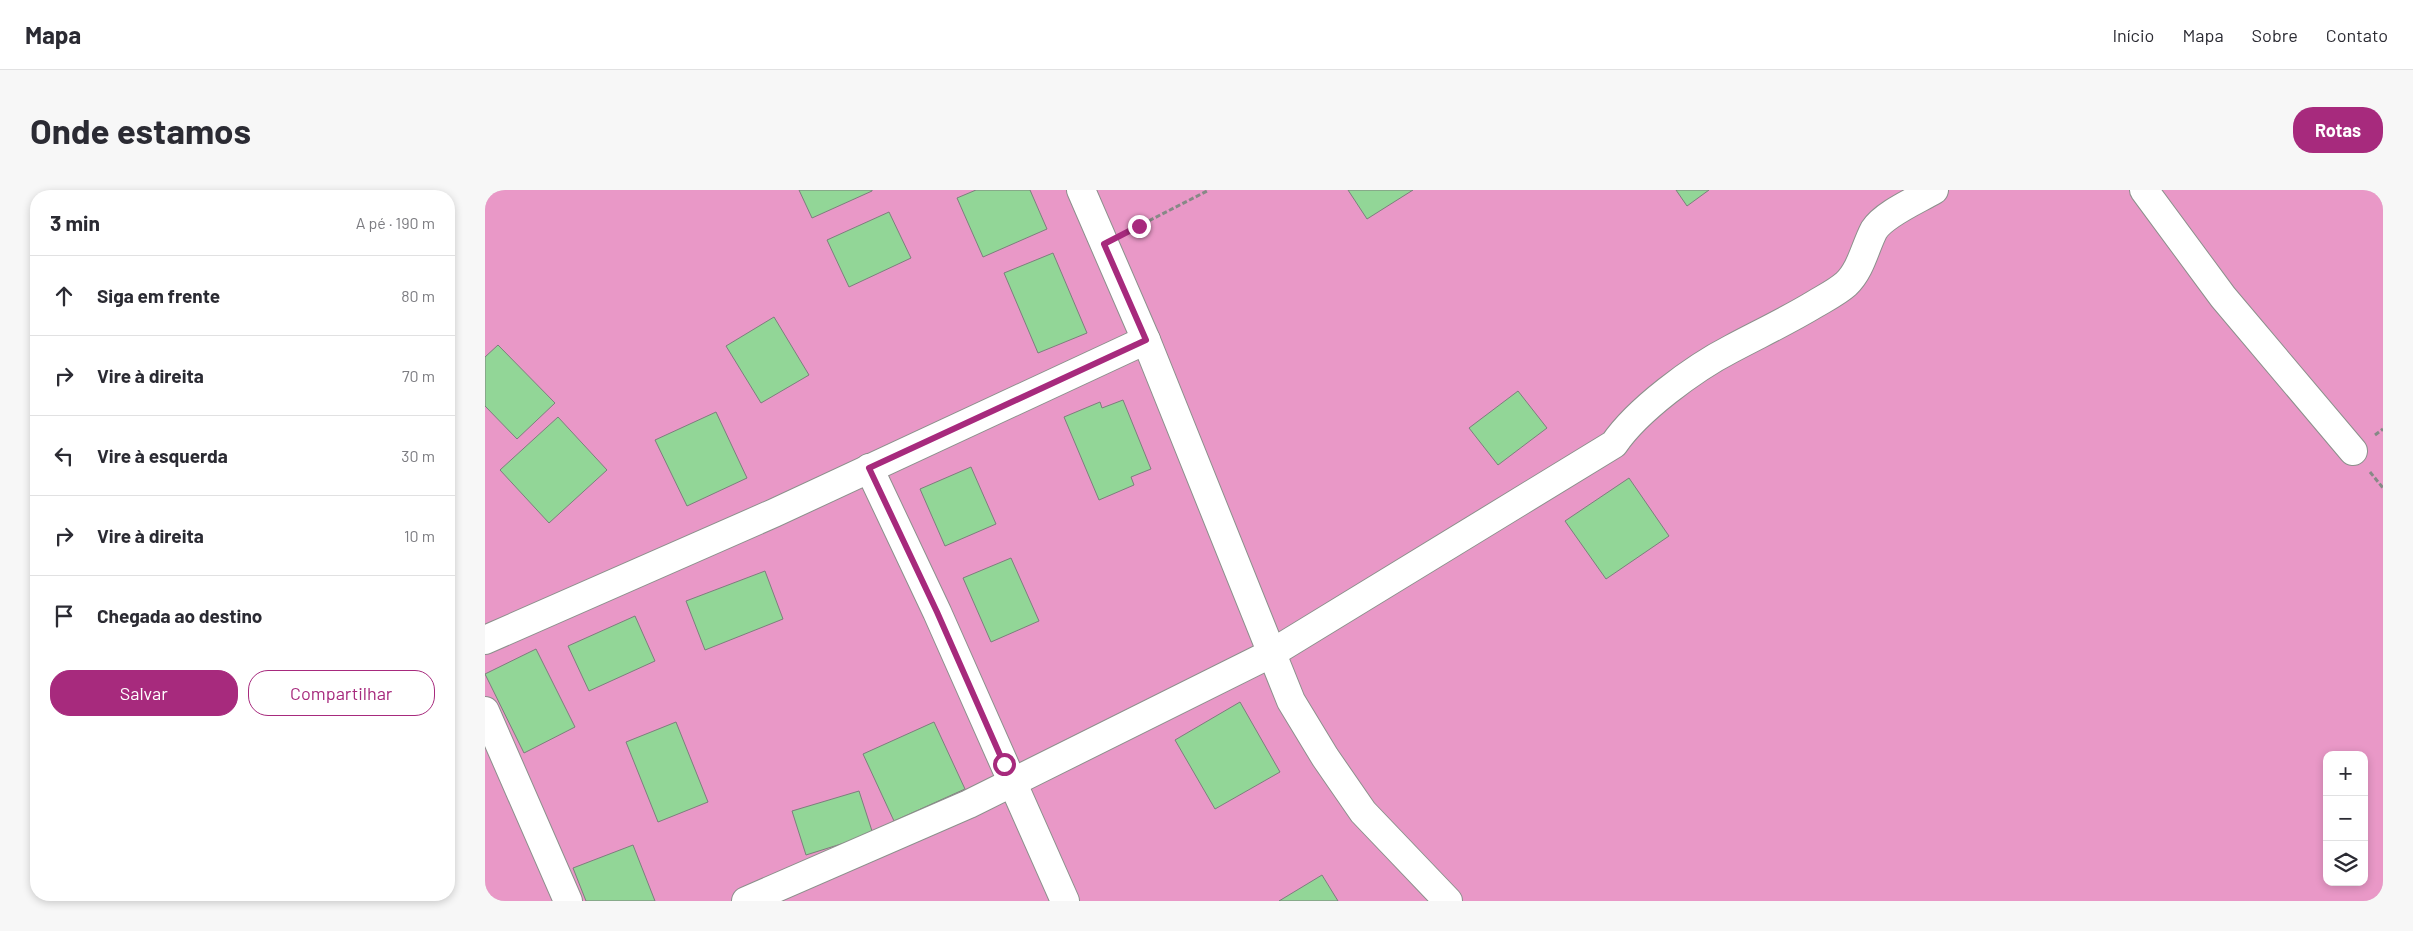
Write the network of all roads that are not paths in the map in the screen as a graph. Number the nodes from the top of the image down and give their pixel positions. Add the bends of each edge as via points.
1 (1081, 190) edge
2 (1934, 190) edge
3 (2144, 190) edge
4 (1146, 340) junction
5 (2353, 451) dead end
6 (869, 468) junction
7 (485, 640) edge
8 (1272, 653) junction
9 (485, 710) edge
10 (1011, 781) junction
11 (568, 901) edge
12 (746, 901) edge
13 (1065, 901) edge
14 (1448, 901) edge

1 - 4 street
2 - 8 street via 1882,221 1854,273 1838,290 1780,325 1729,350 1676,385 1639,414 1614,444
3 - 5 street via 2223,297
4 - 6 street
4 - 8 street
6 - 7 street
6 - 10 street
8 - 10 street
8 - 14 street via 1291,701 1363,812
9 - 11 street
10 - 12 street via 969,804
10 - 13 street

